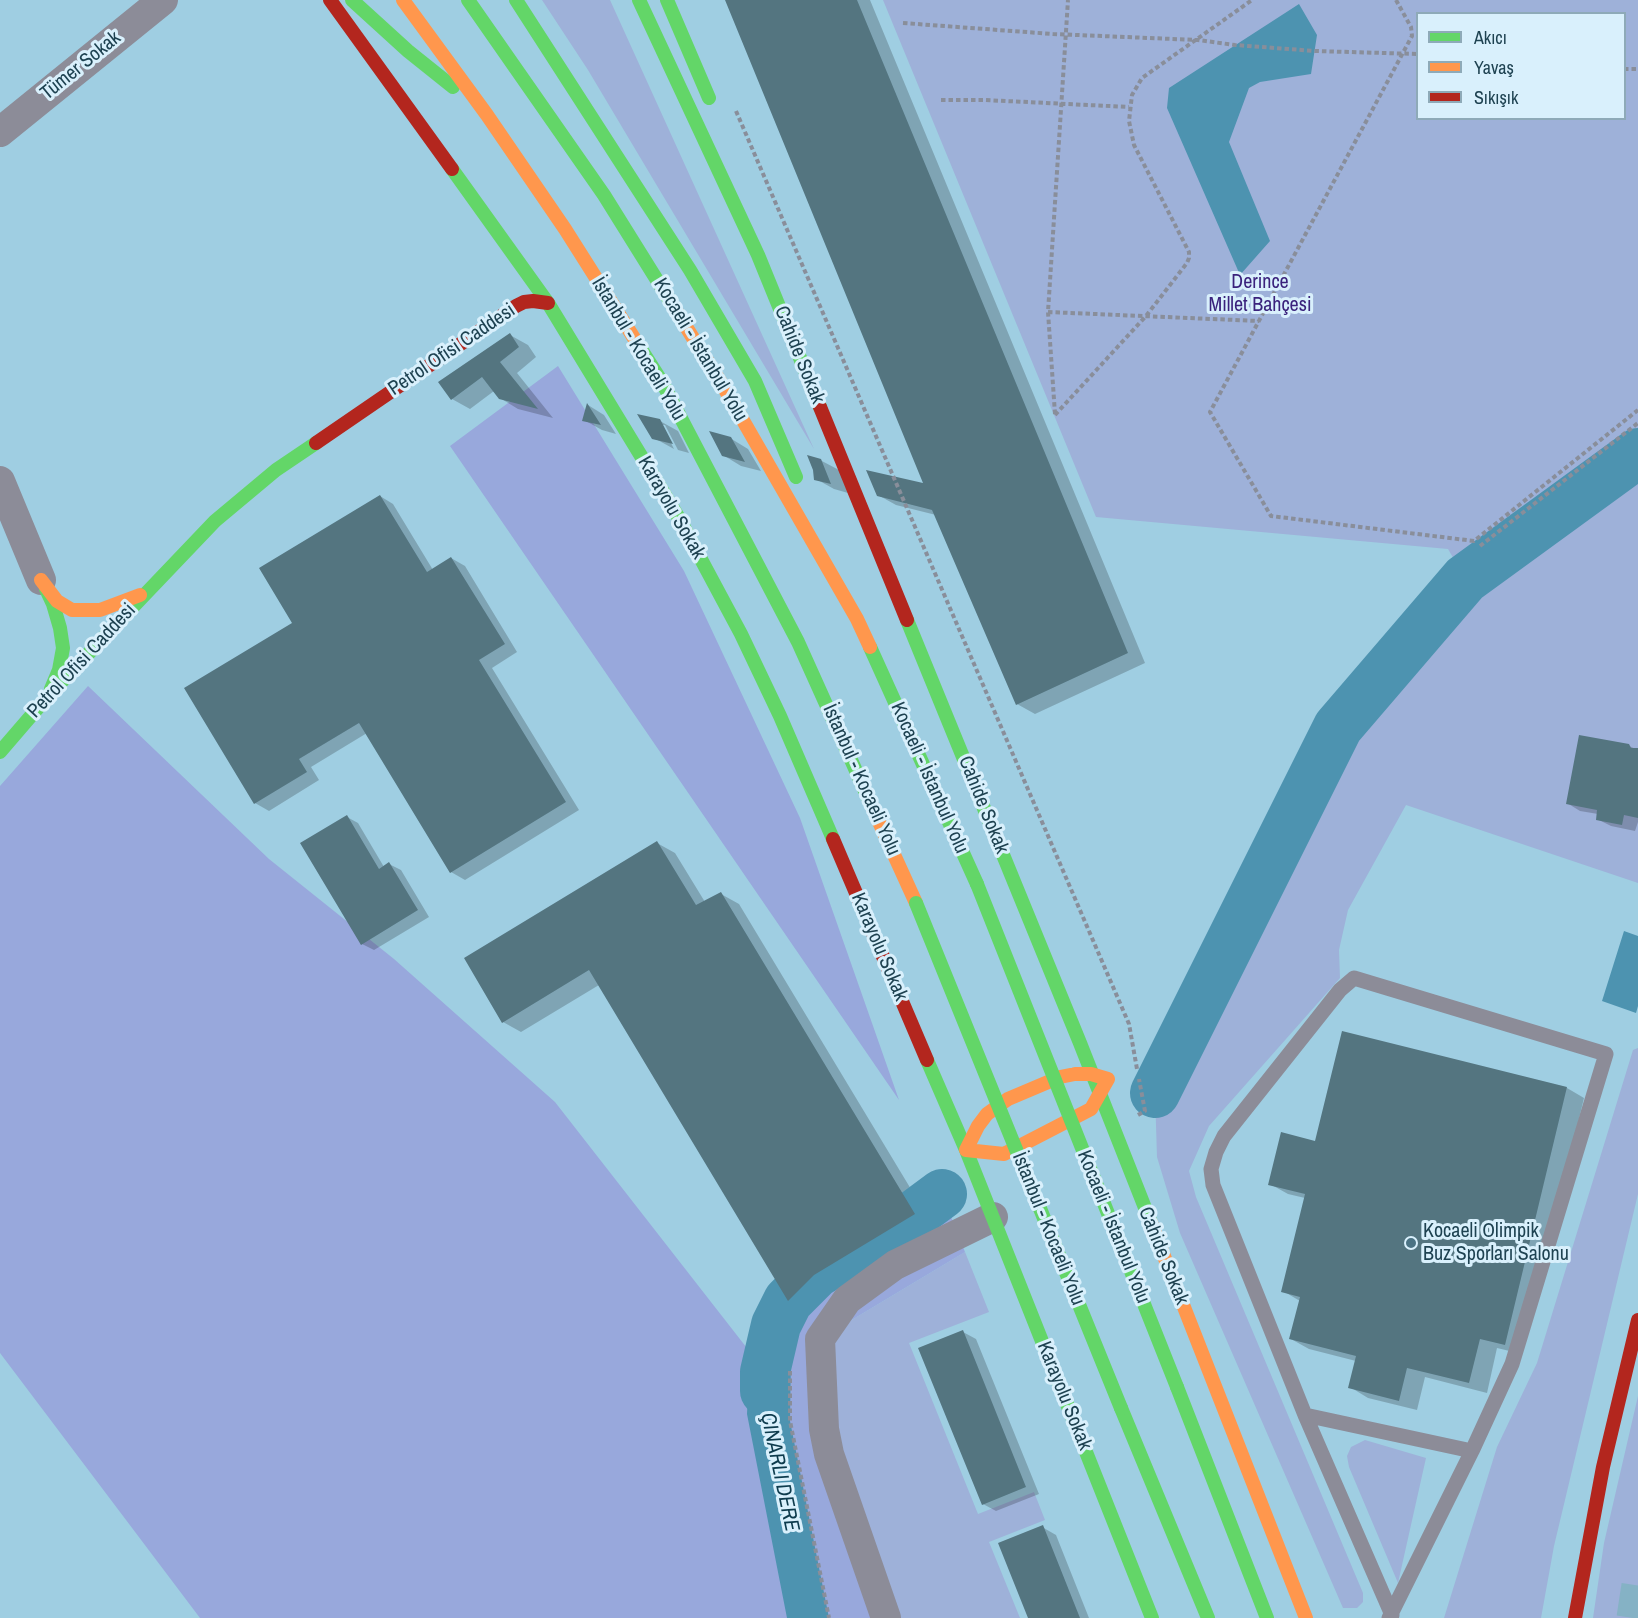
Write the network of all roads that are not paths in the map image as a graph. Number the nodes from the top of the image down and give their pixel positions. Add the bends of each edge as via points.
1 (163, 0) edge
2 (330, 0) edge
3 (352, 0) edge
4 (403, 0) edge
5 (468, 0) edge
6 (516, 0) edge
7 (639, 0) edge
8 (667, 0) edge
9 (713, 108) dead end
10 (487, 115) junction
11 (0, 132) edge
12 (496, 229) junction
13 (510, 274) dead end
14 (523, 287) dead end
15 (548, 303) junction
16 (0, 481) edge
17 (801, 489) dead end
18 (811, 511) dead end
19 (41, 580) junction
20 (123, 588) dead end
21 (151, 589) junction
22 (81, 596) dead end
23 (100, 610) junction
24 (43, 619) dead end
25 (857, 619) junction
26 (63, 648) junction
27 (49, 663) dead end
28 (49, 695) junction
29 (974, 747) dead end
30 (0, 752) edge
31 (1080, 1043) junction
32 (1075, 1074) junction
33 (1091, 1074) junction
34 (1108, 1079) junction
35 (1100, 1096) junction
36 (1091, 1109) junction
37 (950, 1111) junction
38 (987, 1114) junction
39 (1112, 1128) junction
40 (966, 1150) junction
41 (1004, 1155) junction
42 (979, 1182) junction
43 (993, 1217) junction
44 (1638, 1320) edge
45 (1212, 1341) dead end
46 (1305, 1415) junction
47 (1472, 1451) junction
48 (1388, 1617) edge
49 (886, 1618) edge
50 (1152, 1618) edge
51 (1208, 1618) edge
52 (1267, 1618) edge
53 (1306, 1618) edge
54 (1575, 1618) edge

1 - 11 street, Tümer Sokak
2 - 12 main road, Karayolu Sokak
3 - 10 main road
4 - 10 main road, İstanbul - Kocaeli Yolu
5 - 25 main road, Kocaeli - İstanbul Yolu via 604,195 729,396
6 - 17 main road via 690,270 749,371
7 - 31 main road, Cahide Sokak via 758,255
8 - 9 main road
10 - 51 main road, İstanbul - Kocaeli Yolu, bridge via 662,382 798,642 916,903
12 - 13 main road
12 - 15 main road, Karayolu Sokak
14 - 15 main road, Petrol Ofisi Caddesi via 539,293
15 - 21 main road, Petrol Ofisi Caddesi via 533,301 516,306 276,470 215,521
15 - 37 main road, Karayolu Sokak via 680,520 741,634
16 - 19 street
18 - 25 main road
19 - 22 main road via 57,595
19 - 23 main road via 57,601 72,610
19 - 24 main road
19 - 26 main road via 53,604
20 - 23 main road, Petrol Ofisi Caddesi
21 - 23 main road
21 - 28 main road, Petrol Ofisi Caddesi
23 - 26 main road, Petrol Ofisi Caddesi
25 - 52 main road, Kocaeli - İstanbul Yolu, bridge via 977,884
26 - 27 main road, Petrol Ofisi Caddesi
26 - 28 main road
28 - 30 main road, Petrol Ofisi Caddesi
29 - 34 main road, Cahide Sokak
31 - 32 main road
31 - 33 main road, Cahide Sokak
32 - 33 main road
32 - 38 main road via 1034,1087
33 - 34 main road
33 - 35 main road, Cahide Sokak
34 - 35 main road
34 - 45 main road, Cahide Sokak
35 - 36 main road
35 - 39 main road, Cahide Sokak
36 - 39 main road via 1104,1114
36 - 41 main road
37 - 38 main road via 973,1116
37 - 40 main road, Karayolu Sokak
38 - 40 main road
39 - 53 main road, Cahide Sokak
40 - 41 main road
40 - 42 main road, Karayolu Sokak
41 - 42 main road
42 - 43 main road, Karayolu Sokak
43 - 49 street via 895,1265 847,1300 820,1339 824,1429 829,1454
43 - 50 main road, Karayolu Sokak
44 - 54 main road via 1603,1467
46 - 47 lane
46 - 47 lane via 1219,1202 1211,1169 1224,1136 1340,990 1354,978 1606,1054 1512,1364
46 - 48 lane
47 - 48 lane

